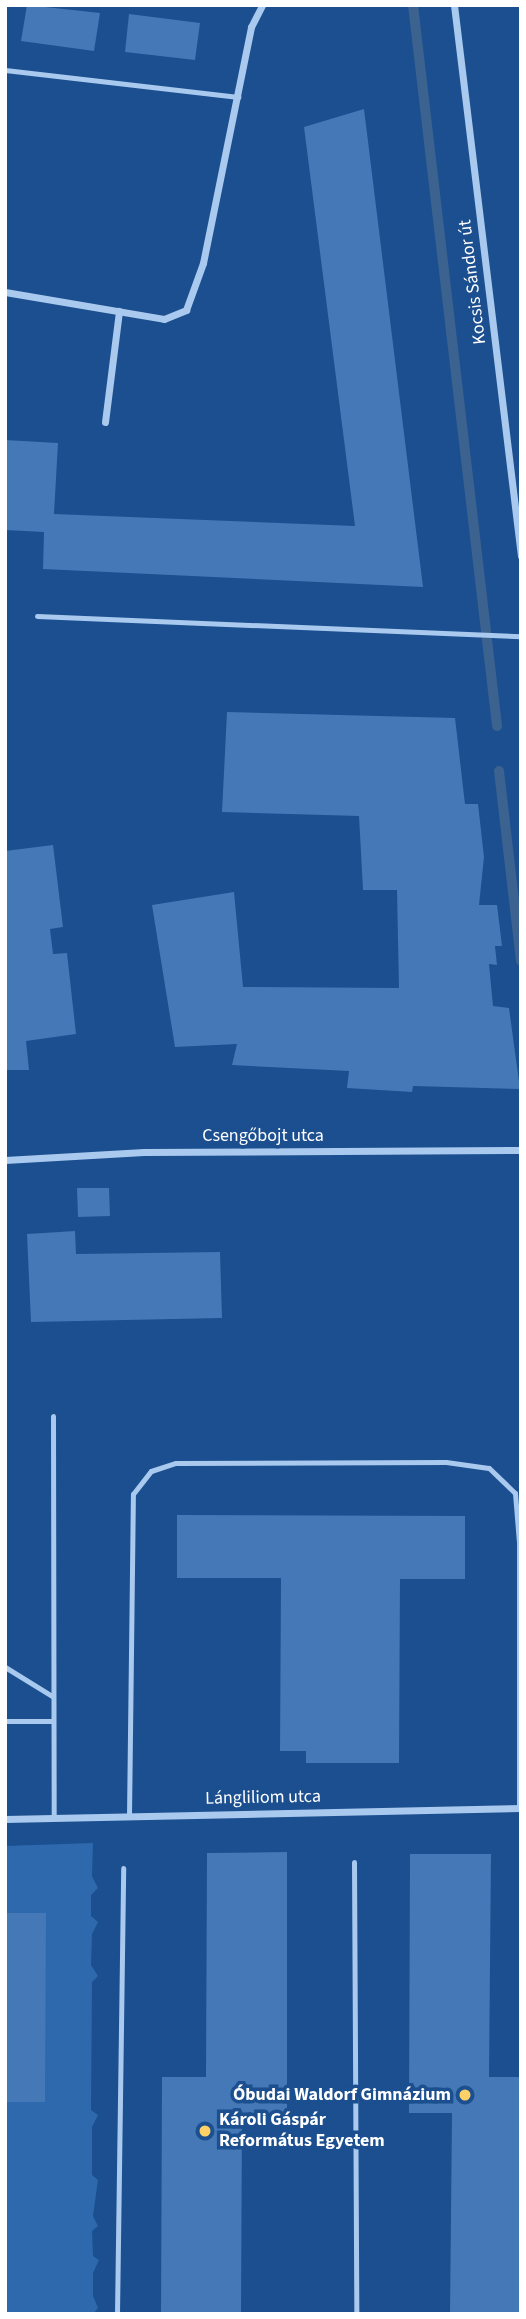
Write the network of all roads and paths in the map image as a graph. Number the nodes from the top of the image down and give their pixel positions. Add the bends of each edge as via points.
1 (262, 5) edge
2 (454, 5) edge
3 (5, 70) edge
4 (238, 97) junction
5 (5, 292) edge
6 (119, 311) junction
7 (105, 422) dead end
8 (520, 534) edge
9 (521, 556) edge
10 (37, 616) dead end
11 (521, 636) edge
12 (521, 1150) edge
13 (5, 1160) edge
14 (53, 1416) dead end
15 (5, 1667) edge
16 (52, 1696) junction
17 (5, 1721) edge
18 (52, 1721) junction
19 (520, 1808) edge
20 (129, 1816) junction
21 (54, 1818) junction
22 (5, 1819) edge
23 (354, 1862) dead end
24 (123, 1868) dead end
25 (117, 2314) edge
26 (356, 2314) edge

1 - 4 street via 251,27
2 - 8 street, Kocsis Sándor út
3 - 4 lane
4 - 6 street via 194,298 178,316 163,319
5 - 6 street
6 - 7 street
8 - 9 street, Kocsis Sándor út
10 - 11 lane
12 - 13 street, Csengőbojt utca via 144,1152
14 - 16 lane
15 - 16 lane
16 - 18 lane
17 - 18 lane
18 - 21 lane
19 - 20 street, Lángliliom utca
19 - 20 lane via 515,1493 489,1468 446,1462 176,1463 151,1471 133,1494
20 - 21 street, Lángliliom utca
21 - 22 street, Lángliliom utca
23 - 26 lane
24 - 25 lane

